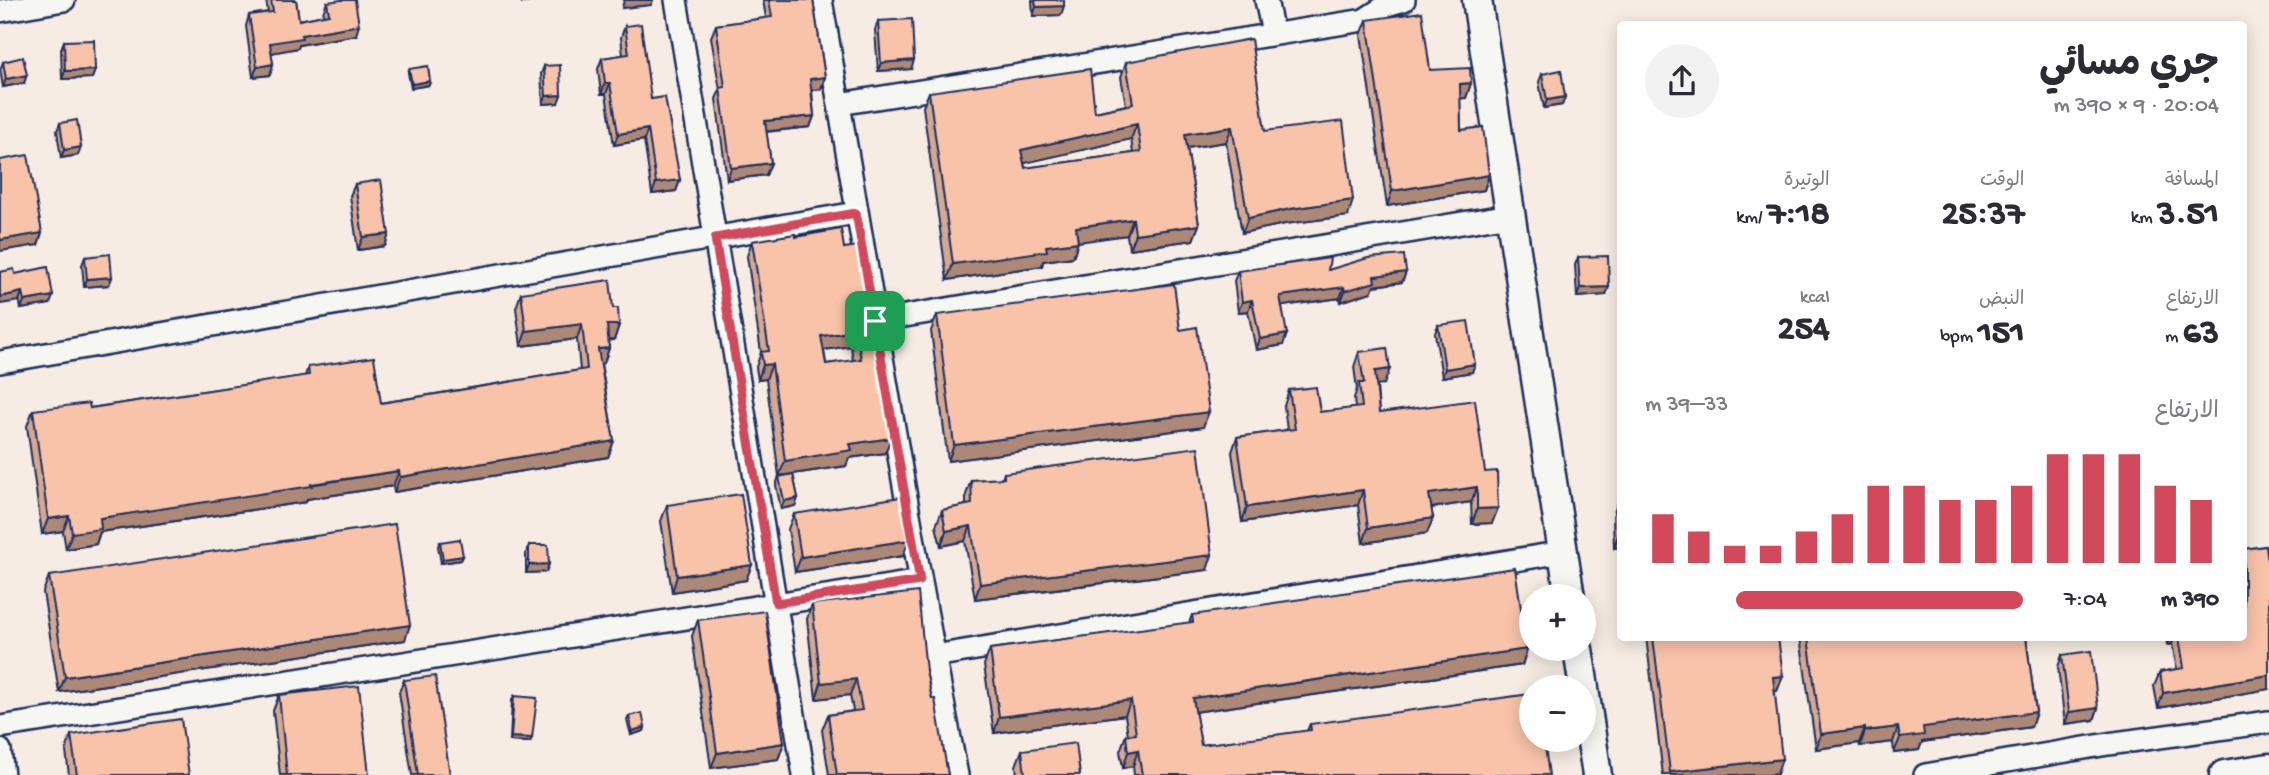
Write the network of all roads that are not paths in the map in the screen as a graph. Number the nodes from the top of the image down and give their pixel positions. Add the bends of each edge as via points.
1 (64, 0) edge
2 (676, 0) edge
3 (821, 0) edge
4 (1266, 0) edge
5 (1404, 0) edge
6 (1477, 0) edge
7 (0, 11) edge
8 (1273, 33) junction
9 (839, 104) junction
10 (856, 213) junction
11 (1510, 215) junction
12 (715, 238) junction
13 (875, 321) junction
14 (0, 362) edge
15 (1563, 552) junction
16 (920, 581) junction
17 (1568, 584) edge
18 (776, 603) junction
19 (934, 656) junction
20 (2269, 722) edge
21 (0, 727) edge
22 (0, 750) edge
23 (1594, 752) edge
24 (2269, 768) edge
25 (4, 775) edge
26 (804, 775) edge
27 (957, 775) edge
28 (1597, 775) edge
29 (1925, 775) edge
30 (2224, 775) edge

1 - 7 street
2 - 12 street
3 - 9 street
4 - 8 street
5 - 8 street via 1364,20
6 - 11 street
8 - 9 street
9 - 10 street
10 - 12 street
10 - 13 street
11 - 13 street
11 - 15 street
12 - 14 street
12 - 18 street
13 - 16 street
15 - 17 street
15 - 19 street
16 - 18 street
16 - 19 street
18 - 21 street
18 - 26 street
19 - 27 street
20 - 29 street
22 - 25 street
23 - 28 street
24 - 30 street

